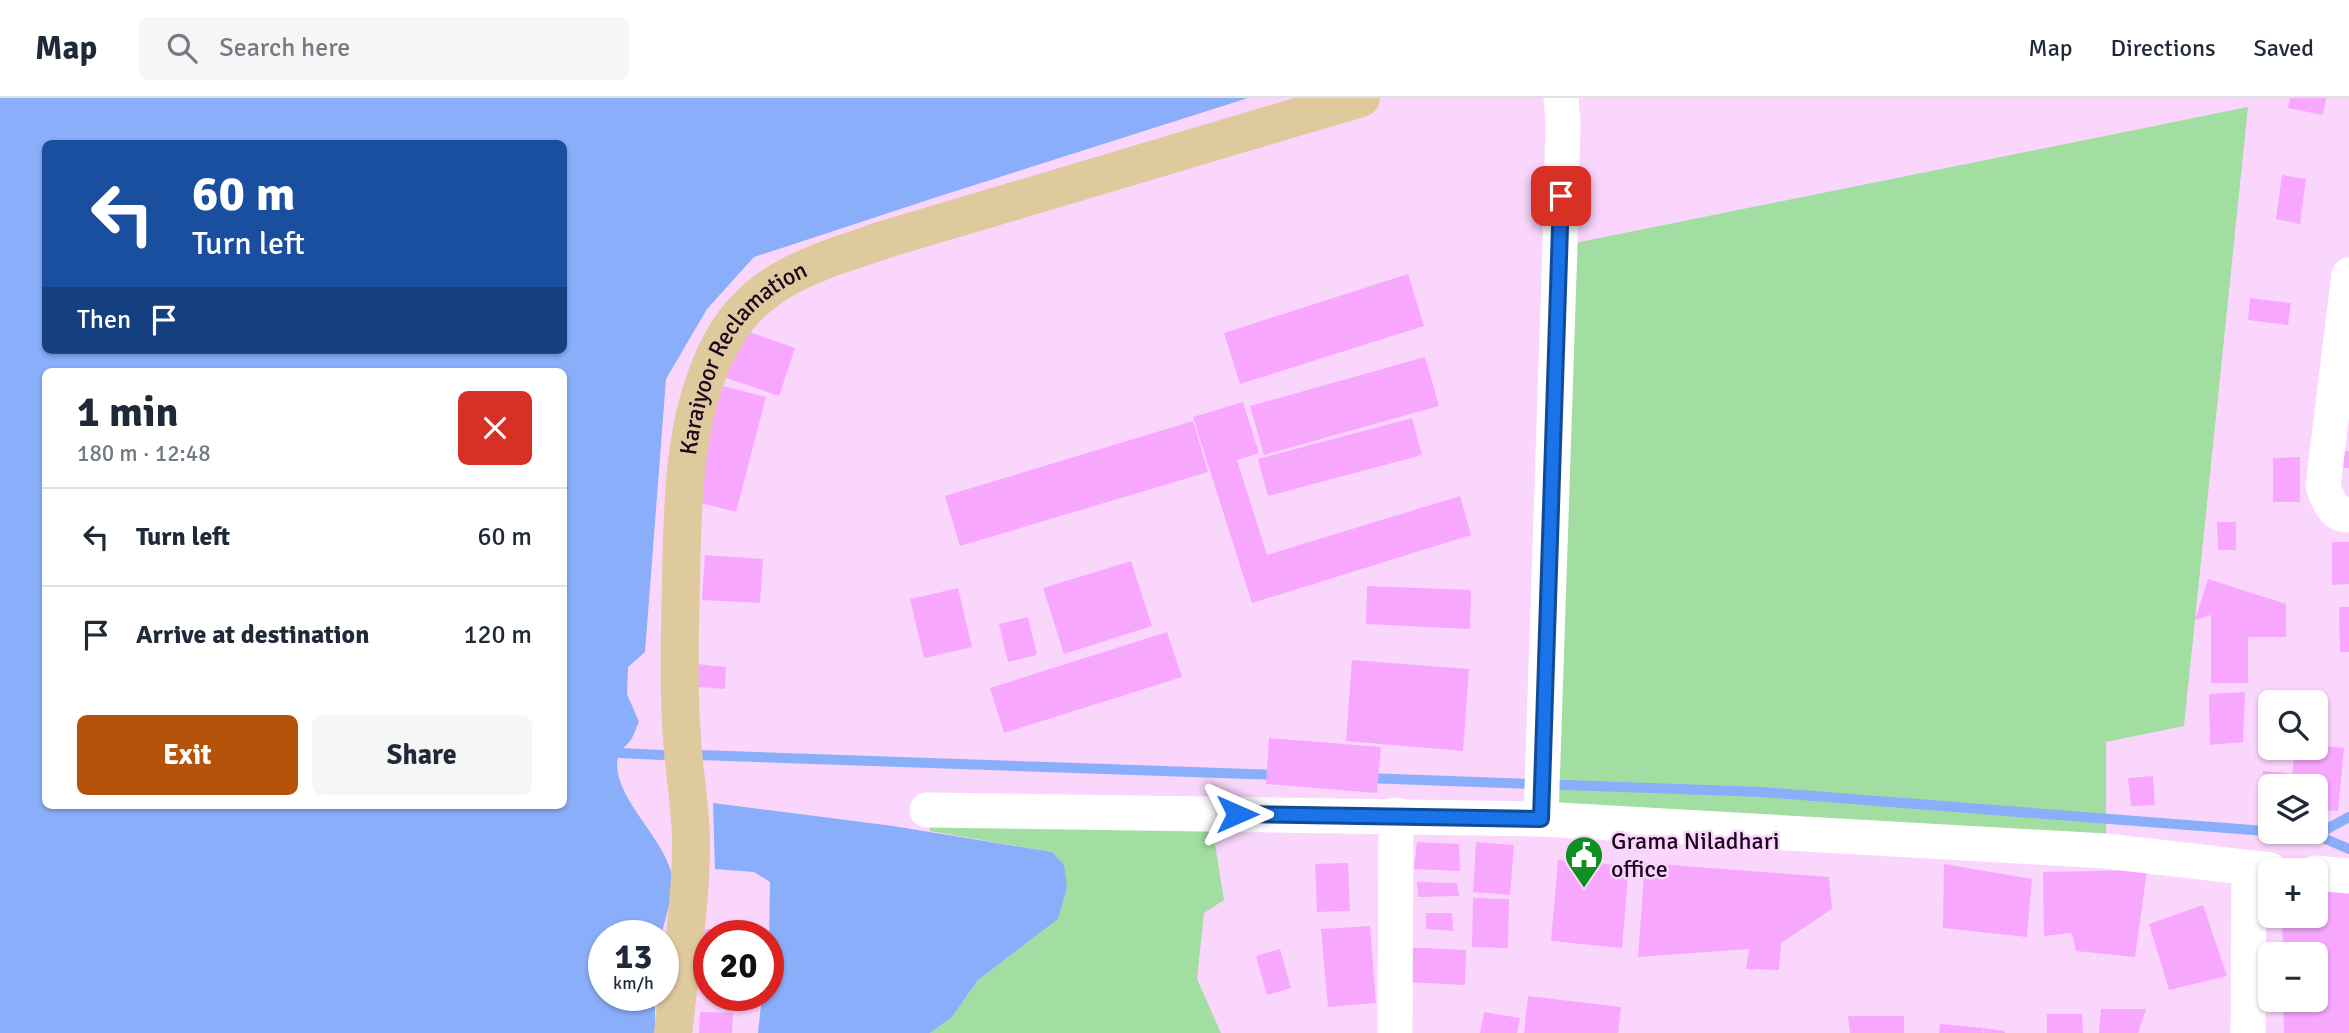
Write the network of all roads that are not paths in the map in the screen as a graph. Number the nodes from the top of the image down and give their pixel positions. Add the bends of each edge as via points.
1 (1361, 98) edge
2 (1561, 98) edge
3 (2349, 275) edge
4 (2349, 515) edge
5 (928, 810) dead end
6 (1396, 815) junction
7 (1541, 819) junction
8 (2258, 870) edge
9 (2328, 874) edge
10 (2349, 876) edge
11 (2258, 897) edge
12 (673, 1033) edge
13 (1395, 1033) edge
14 (2248, 1033) edge

1 - 12 main road, Karaiyoor Reclamation via 821,261 782,278 754,300 728,331 708,370 693,426 683,500 679,637 691,842
2 - 7 street
3 - 4 street via 2323,486 2329,505
5 - 6 street
6 - 7 street
6 - 13 street
7 - 8 street via 2106,851
9 - 10 street
11 - 14 street

